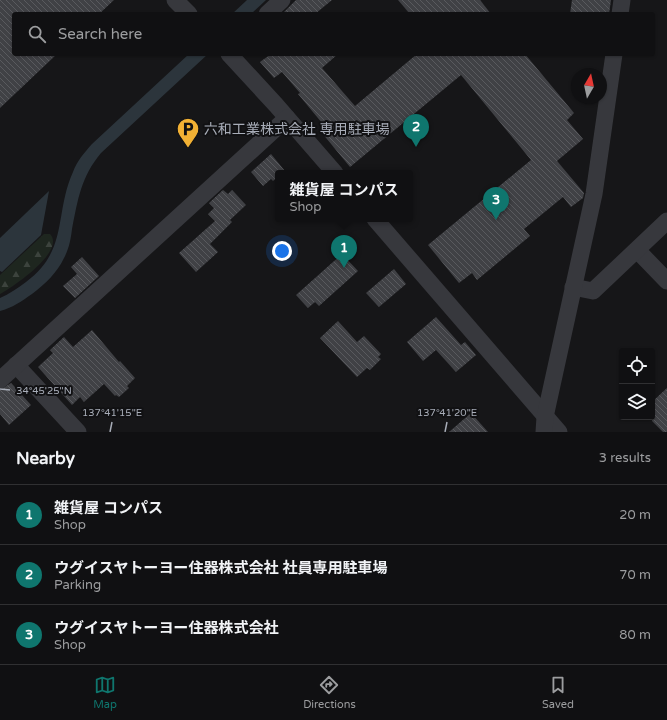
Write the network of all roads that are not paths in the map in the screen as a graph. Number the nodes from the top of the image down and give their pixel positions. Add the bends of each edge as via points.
1 (175, 0) edge
2 (282, 0) edge
3 (622, 0) edge
4 (187, 12) edge
5 (269, 12) edge
6 (620, 12) edge
7 (231, 56) edge
8 (614, 56) edge
9 (288, 118) junction
10 (332, 170) edge
11 (667, 221) edge
12 (377, 222) edge
13 (637, 250) junction
14 (667, 281) edge
15 (573, 287) junction
16 (16, 365) junction
17 (0, 380) edge
18 (544, 425) edge
19 (78, 432) edge
20 (559, 432) edge

1 - 4 street
2 - 5 street
3 - 6 street
7 - 9 street
8 - 15 street via 594,194
9 - 10 street
9 - 16 street
11 - 13 street
12 - 18 street
13 - 14 street
13 - 15 street via 592,292
15 - 18 street
16 - 17 street
16 - 19 street
18 - 20 street

